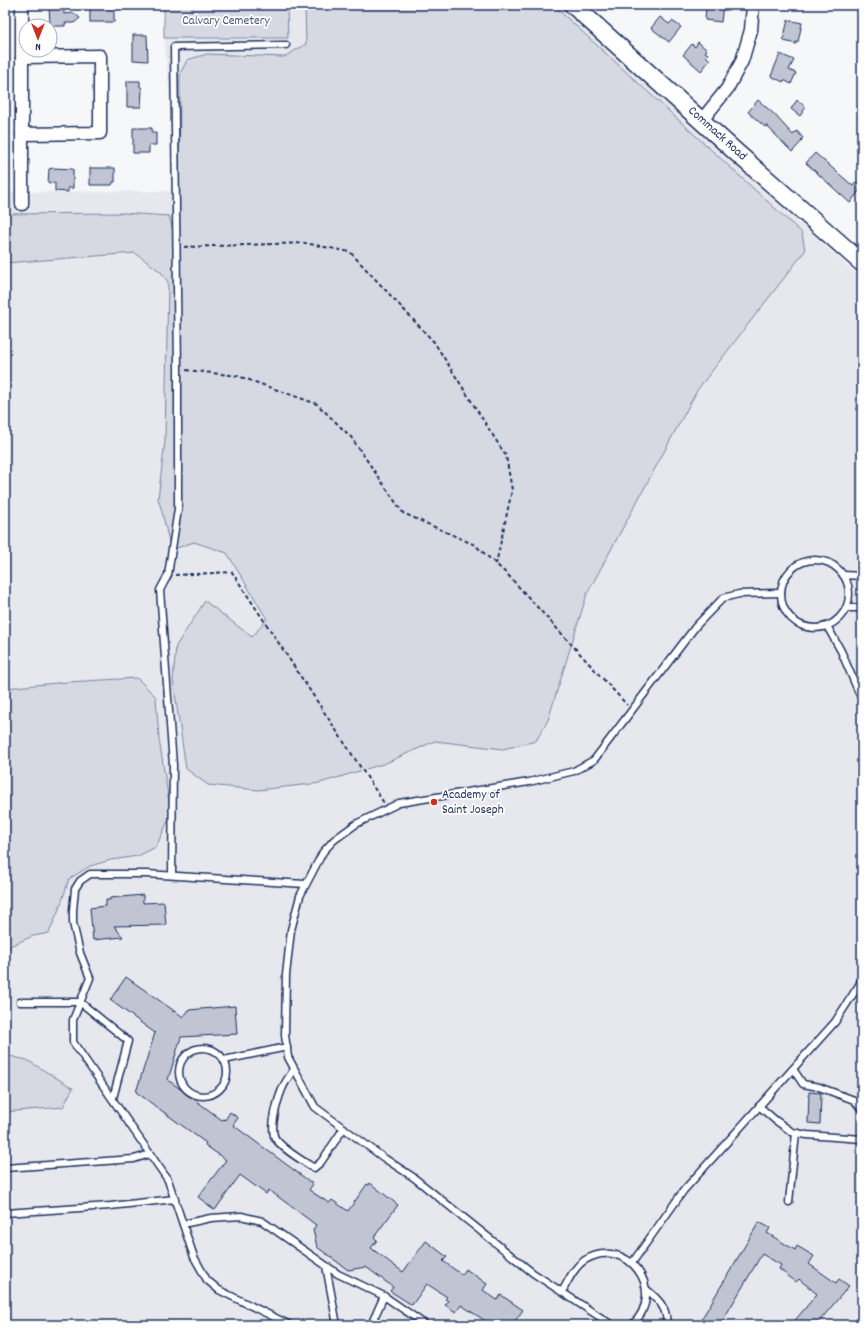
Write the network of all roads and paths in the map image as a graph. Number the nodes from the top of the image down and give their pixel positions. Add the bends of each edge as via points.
1 (22, 5) edge
2 (573, 5) edge
3 (753, 5) edge
4 (22, 18) edge
5 (286, 45) dead end
6 (58, 57) edge
7 (22, 58) edge
8 (702, 120) junction
9 (22, 134) junction
10 (22, 204) dead end
11 (176, 247) junction
12 (862, 262) edge
13 (178, 369) junction
14 (496, 564) junction
15 (168, 575) junction
16 (843, 575) junction
17 (862, 576) edge
18 (781, 594) junction
19 (846, 608) junction
20 (862, 608) edge
21 (827, 626) junction
22 (862, 700) edge
23 (632, 710) junction
24 (387, 808) junction
25 (172, 875) junction
26 (305, 884) junction
27 (862, 977) edge
28 (20, 1002) dead end
29 (80, 1002) junction
30 (287, 1047) junction
31 (224, 1060) junction
32 (294, 1069) junction
33 (793, 1069) junction
34 (113, 1098) junction
35 (759, 1106) junction
36 (862, 1110) edge
37 (344, 1128) junction
38 (796, 1133) junction
39 (862, 1139) edge
40 (150, 1154) junction
41 (5, 1168) edge
42 (175, 1199) junction
43 (789, 1202) dead end
44 (5, 1213) edge
45 (183, 1224) junction
46 (632, 1263) junction
47 (326, 1266) junction
48 (646, 1289) junction
49 (562, 1292) junction
50 (384, 1296) junction
51 (290, 1325) edge
52 (337, 1325) edge
53 (371, 1325) edge
54 (426, 1325) edge
55 (612, 1325) edge
56 (632, 1325) edge
57 (666, 1325) edge

1 - 4 street
2 - 8 street, Commack Road
3 - 8 street via 752,30 742,61 727,89
5 - 11 lane via 174,47
6 - 9 street via 100,56 100,133
7 - 9 street
8 - 12 street, Commack Road
9 - 10 street
11 - 13 lane
11 - 14 path via 305,243 350,252 434,342 506,456 512,490
13 - 14 path via 238,376 317,404 351,437 403,513 475,545
13 - 15 lane via 178,508
14 - 23 path
15 - 24 path via 232,572
15 - 25 lane via 160,590 173,765
16 - 17 lane
16 - 18 lane via 829,563 816,560 803,562 784,580
16 - 19 lane via 850,595
18 - 21 lane via 786,612 801,626
18 - 23 lane via 739,594 723,598 696,626
19 - 20 lane
19 - 21 lane via 839,619
21 - 22 lane
23 - 24 lane via 594,760 574,771 528,782 399,803
24 - 26 lane via 356,824 334,840 323,852
25 - 26 lane
25 - 29 lane via 90,874 80,881 73,897 72,923 90,978
26 - 30 lane via 291,930 286,975
27 - 33 lane via 835,1022
28 - 29 lane
29 - 34 lane via 73,1020 74,1042
29 - 34 lane via 128,1040
30 - 31 lane
30 - 32 lane via 288,1057
31 - 31 lane via 228,1072 227,1080 217,1093 206,1097 194,1095 182,1084 179,1068 182,1060 193,1050 209,1048
32 - 37 lane via 315,1107
32 - 37 lane via 278,1099 275,1138 314,1168
33 - 35 lane
33 - 36 lane via 803,1084 854,1100
34 - 40 lane
35 - 38 lane
35 - 46 lane via 684,1190
37 - 49 lane via 412,1177 533,1273
38 - 39 lane
38 - 43 lane
40 - 41 lane via 134,1159
40 - 42 lane via 168,1180
42 - 44 lane
42 - 45 lane
45 - 47 lane via 211,1218 241,1216 262,1221
45 - 51 lane via 194,1257 206,1280 219,1290
46 - 48 lane via 642,1276
46 - 49 lane via 611,1254 585,1260 575,1268
47 - 50 lane
47 - 52 lane
48 - 56 lane via 646,1302
48 - 57 lane via 659,1300 667,1318
49 - 55 lane
50 - 53 lane
50 - 54 lane

